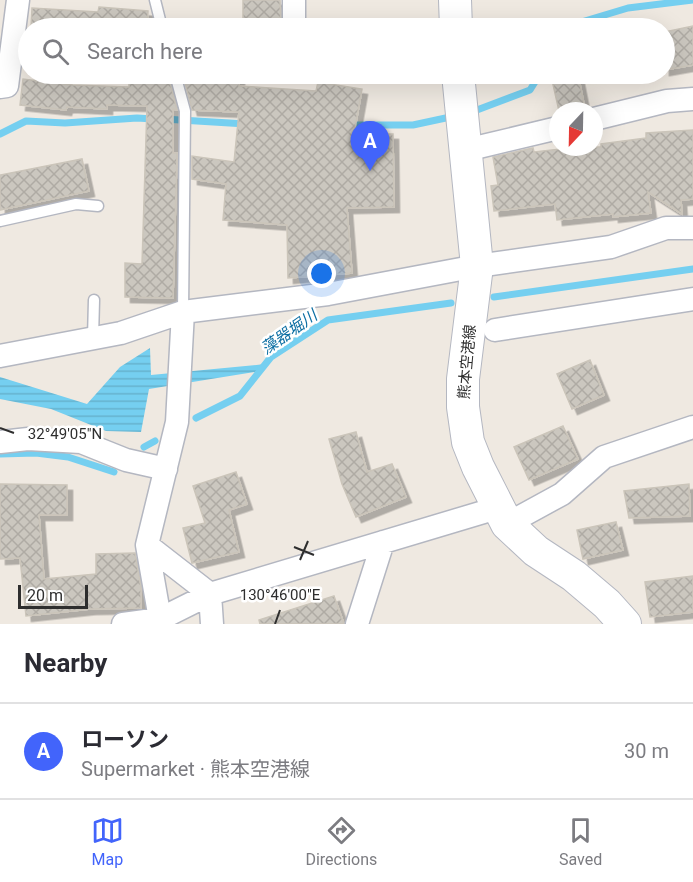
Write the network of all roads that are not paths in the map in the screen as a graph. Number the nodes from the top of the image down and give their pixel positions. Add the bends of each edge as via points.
1 (18, 0) edge
2 (155, 0) edge
3 (294, 0) edge
4 (455, 0) edge
5 (160, 18) edge
6 (294, 18) edge
7 (456, 18) edge
8 (178, 84) edge
9 (460, 86) edge
10 (0, 87) edge
11 (693, 99) edge
12 (603, 117) edge
13 (549, 129) edge
14 (465, 140) junction
15 (98, 206) dead end
16 (0, 221) edge
17 (693, 228) edge
18 (477, 266) junction
19 (693, 299) edge
20 (94, 300) dead end
21 (183, 312) junction
22 (495, 330) dead end
23 (93, 338) junction
24 (0, 356) edge
25 (693, 427) edge
26 (0, 442) edge
27 (166, 469) junction
28 (502, 516) junction
29 (383, 542) junction
30 (147, 545) junction
31 (210, 594) junction
32 (159, 622) edge
33 (123, 624) edge
34 (212, 624) edge
35 (357, 624) edge
36 (625, 624) edge

1 - 10 street via 7,86
2 - 5 lane
3 - 6 street
4 - 7 main road
8 - 21 lane via 185,111
9 - 14 main road, 熊本空港線
11 - 12 street via 667,101
13 - 14 street
14 - 18 main road, 熊本空港線
15 - 16 lane via 76,204
17 - 18 street via 666,228 610,248
18 - 21 street via 328,294
18 - 28 main road, 熊本空港線 via 463,407 468,442
19 - 22 street
20 - 23 lane
21 - 23 street
21 - 27 street via 177,422
23 - 24 street
25 - 28 street via 604,457 562,494
26 - 27 street via 81,442 126,460
27 - 30 street
28 - 29 street
28 - 36 main road, 熊本空港線 via 536,551 574,576
29 - 31 street
29 - 35 street
30 - 31 street
30 - 32 street
31 - 32 street
31 - 34 street
32 - 33 street

